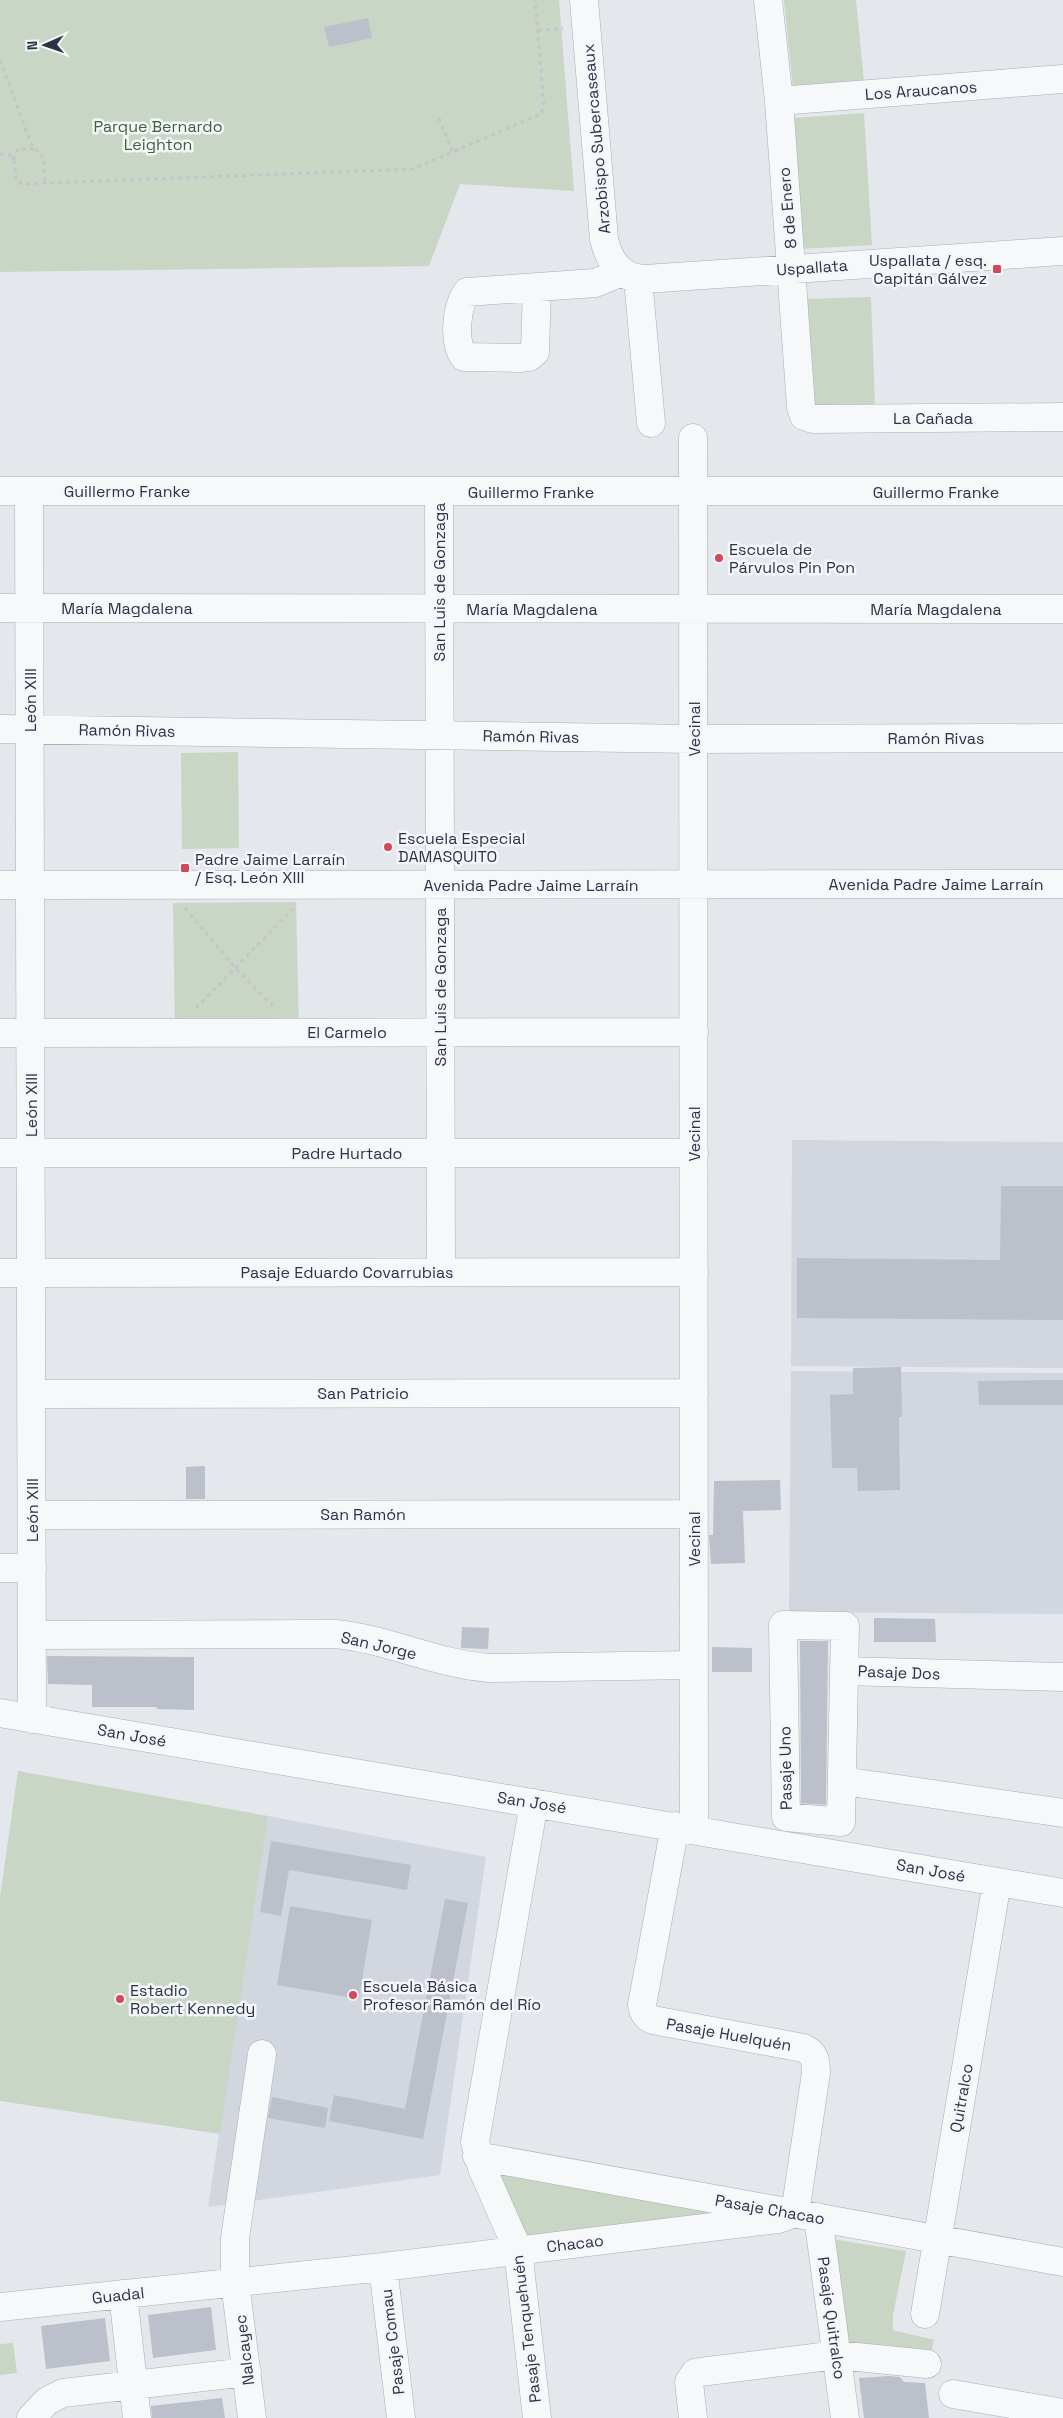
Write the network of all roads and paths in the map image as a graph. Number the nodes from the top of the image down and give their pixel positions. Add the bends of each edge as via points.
1 (535, 0) edge
2 (584, 0) edge
3 (768, 0) edge
4 (0, 60) edge
5 (1063, 79) edge
6 (779, 101) junction
7 (439, 118) dead end
8 (34, 149) junction
9 (453, 153) junction
10 (0, 154) edge
11 (13, 160) junction
12 (45, 183) junction
13 (1063, 251) edge
14 (792, 268) junction
15 (630, 276) junction
16 (537, 287) dead end
17 (804, 416) joint
18 (1063, 417) edge
19 (651, 423) dead end
20 (694, 438) dead end
21 (0, 491) edge
22 (29, 491) junction
23 (439, 492) junction
24 (694, 492) junction
25 (1063, 492) edge
26 (0, 608) edge
27 (30, 608) junction
28 (439, 609) junction
29 (694, 609) junction
30 (1063, 610) edge
31 (0, 729) edge
32 (30, 729) junction
33 (439, 735) junction
34 (1063, 738) edge
35 (694, 739) junction
36 (440, 884) junction
37 (694, 884) junction
38 (1063, 884) edge
39 (0, 885) edge
40 (30, 885) junction
41 (165, 885) junction
42 (316, 885) junction
43 (236, 969) junction
44 (31, 1032) junction
45 (170, 1032) junction
46 (299, 1032) junction
47 (440, 1032) junction
48 (694, 1032) junction
49 (0, 1033) edge
50 (0, 1153) edge
51 (31, 1153) junction
52 (440, 1153) junction
53 (694, 1153) junction
54 (441, 1272) junction
55 (694, 1272) junction
56 (0, 1273) edge
57 (31, 1273) junction
58 (694, 1393) junction
59 (32, 1394) junction
60 (694, 1514) junction
61 (32, 1515) junction
62 (0, 1568) edge
63 (32, 1568) junction
64 (32, 1635) junction
65 (694, 1665) junction
66 (845, 1671) junction
67 (1063, 1677) edge
68 (1, 1717) edge
69 (32, 1718) junction
70 (843, 1781) junction
71 (534, 1803) junction
72 (1063, 1812) edge
73 (685, 1828) junction
74 (997, 1882) junction
75 (1063, 1893) edge
76 (262, 2054) dead end
77 (477, 2156) junction
78 (806, 2215) junction
79 (937, 2239) junction
80 (518, 2250) junction
81 (1063, 2262) edge
82 (383, 2266) junction
83 (235, 2282) junction
84 (123, 2294) junction
85 (0, 2307) edge
86 (925, 2314) dead end
87 (837, 2355) junction
88 (927, 2364) dead end
89 (247, 2372) junction
90 (134, 2385) junction
91 (953, 2394) dead end
92 (1063, 2412) edge
93 (31, 2418) edge
94 (137, 2418) edge
95 (252, 2418) edge
96 (401, 2418) edge
97 (537, 2418) edge
98 (693, 2418) edge
99 (845, 2418) edge

1 - 9 path via 544,105 541,114
2 - 15 street, Arzobispo Subercaseaux via 604,239 611,260
3 - 6 street, 8 de Enero
4 - 8 path
5 - 6 street, Los Araucanos
6 - 14 street, 8 de Enero
7 - 9 path
8 - 11 path via 18,149
8 - 12 path via 41,152
9 - 12 path via 413,169
10 - 11 path via 10,154
11 - 12 path via 16,180 22,184
13 - 14 street, Uspallata
14 - 15 street, Uspallata
14 - 17 street, 8 de Enero
15 - 16 street, Uspallata via 595,284
15 - 19 street
17 - 18 street, La Cañada
20 - 24 street, Vecinal
21 - 22 street, Guillermo Franke
22 - 23 street, Guillermo Franke
22 - 27 street, León XIII
23 - 24 street, Guillermo Franke
23 - 28 street, San Luis de Gonzaga
24 - 25 street, Guillermo Franke
24 - 29 street, Vecinal
26 - 27 street, María Magdalena
27 - 28 street, María Magdalena
27 - 32 street, León XIII
28 - 29 street, María Magdalena
28 - 33 street, San Luis de Gonzaga
29 - 30 street, María Magdalena
29 - 35 street, Vecinal
31 - 32 street, Ramón Rivas
32 - 33 street, Ramón Rivas
32 - 40 street, León XIII
33 - 35 street, Ramón Rivas
33 - 36 street, San Luis de Gonzaga
34 - 35 street, Ramón Rivas
35 - 37 street, Vecinal
36 - 37 street, Avenida Padre Jaime Larraín
36 - 42 street, Avenida Padre Jaime Larraín
36 - 47 street, San Luis de Gonzaga
37 - 38 street, Avenida Padre Jaime Larraín
37 - 48 street, Vecinal
39 - 40 street, Avenida Padre Jaime Larraín
40 - 41 street, Avenida Padre Jaime Larraín
40 - 44 street, León XIII
41 - 42 street, Avenida Padre Jaime Larraín
41 - 43 path
42 - 43 path
43 - 45 path
43 - 46 path
44 - 45 street, El Carmelo
44 - 49 street, El Carmelo
44 - 51 street, León XIII
45 - 46 street, El Carmelo
46 - 47 street, El Carmelo
47 - 48 street, El Carmelo
47 - 52 street, San Luis de Gonzaga
48 - 53 street, Vecinal
50 - 51 street, Padre Hurtado
51 - 52 street, Padre Hurtado
51 - 57 street, León XIII
52 - 53 street, Padre Hurtado
52 - 54 street, San Luis de Gonzaga
53 - 55 street, Vecinal
54 - 55 street, Pasaje Eduardo Covarrubias
54 - 57 street, Pasaje Eduardo Covarrubias
55 - 58 street, Vecinal
56 - 57 street, Pasaje Eduardo Covarrubias
57 - 59 street, León XIII
58 - 59 street, San Patricio
58 - 60 street, Vecinal
59 - 61 street, León XIII
60 - 61 street, San Ramón
60 - 65 street, Vecinal
61 - 63 street, León XIII
62 - 63 street
63 - 64 street, León XIII
64 - 65 street, San Jorge via 335,1634 368,1638 465,1666
64 - 69 street, León XIII
65 - 73 street, Vecinal
66 - 67 street, Pasaje Dos
66 - 70 street, Pasaje Dos
66 - 70 street, Pasaje Uno via 845,1626 783,1624 786,1818 841,1822
68 - 69 street, San José
69 - 71 street, San José
70 - 72 street
71 - 73 street, San José
71 - 77 street, Pasaje Tenquehuén via 476,2130
73 - 74 street, San José
73 - 78 street, Pasaje Huelquén via 643,2010 653,2020 810,2051 815,2058 816,2073
74 - 75 street, San José
74 - 79 street, Quitralco
76 - 83 street, Nalcayec via 235,2238
77 - 78 street, Pasaje Chacao
77 - 80 street, Pasaje Tenquehuén
78 - 79 street, Pasaje Chacao
78 - 80 street, Chacao
78 - 87 street, Pasaje Quitralco
79 - 81 street, Pasaje Chacao
79 - 86 street, Quitralco
80 - 82 street, Chacao
80 - 97 street, Pasaje Tenquehuén
82 - 83 street, Chacao
82 - 96 street, Pasaje Comau
83 - 84 street, Guadal
83 - 89 street, Nalcayec
84 - 85 street, Guadal
84 - 90 street
87 - 88 street
87 - 98 street via 695,2373 689,2382
87 - 99 street, Pasaje Quitralco
89 - 90 street
89 - 95 street, Nalcayec
90 - 93 street via 63,2393 47,2400
90 - 94 street
91 - 92 street

